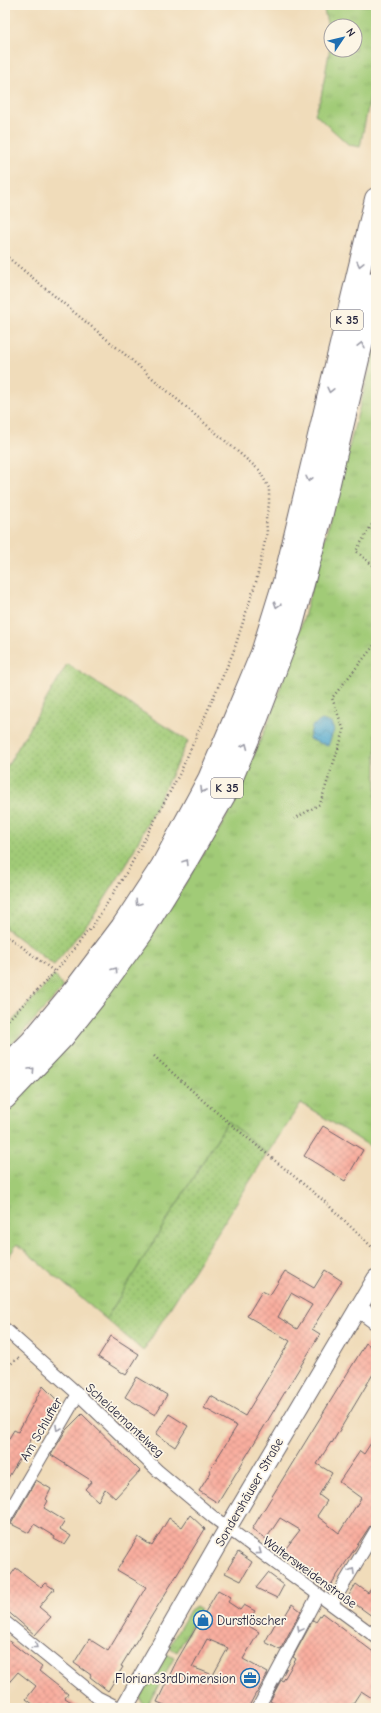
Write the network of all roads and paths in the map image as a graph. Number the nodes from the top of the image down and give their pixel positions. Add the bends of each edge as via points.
1 (376, 199) edge
2 (5, 254) edge
3 (376, 282) edge
4 (376, 518) edge
5 (376, 568) edge
6 (376, 643) edge
7 (294, 819) dead end
8 (5, 934) edge
9 (55, 972) junction
10 (5, 1023) edge
11 (154, 1056) dead end
12 (5, 1068) edge
13 (5, 1098) edge
14 (376, 1251) edge
15 (376, 1278) edge
16 (358, 1308) junction
17 (376, 1321) edge
18 (5, 1330) edge
19 (29, 1350) junction
20 (5, 1368) edge
21 (78, 1394) junction
22 (5, 1519) edge
23 (228, 1529) junction
24 (376, 1530) edge
25 (318, 1595) junction
26 (332, 1604) junction
27 (5, 1622) edge
28 (376, 1637) edge
29 (127, 1707) edge
30 (258, 1708) edge

1 -> 12 highway, K 35 via 284,582 262,653 210,778 162,866 122,927 76,988 32,1041
2 - 9 path via 259,470 269,488 266,517 268,532 246,615 233,653 180,773 128,870 94,924
13 -> 3 highway, K 35 via 63,1037 142,932 225,794 291,628 321,518
4 - 5 path via 356,551
6 - 7 path via 332,698 344,731 320,804
8 - 9 path
9 - 10 path
11 - 14 path via 209,1106 325,1202
15 - 16 street, Sondershäuser Straße
16 - 17 street
16 - 23 street, Sondershäuser Straße
18 - 19 street, Scheidemantelweg
19 - 20 path
19 - 21 street, Scheidemantelweg
21 -> 22 street, Am Schlufter
21 - 23 street, Scheidemantelweg via 157,1470
23 -> 25 street, Waltersweidenstraße
23 - 29 street, Sondershäuser Straße
26 -> 24 street
25 - 26 street, Waltersweidenstraße
25 -> 30 street
26 - 28 street, Waltersweidenstraße
27 -> 29 street via 98,1697

